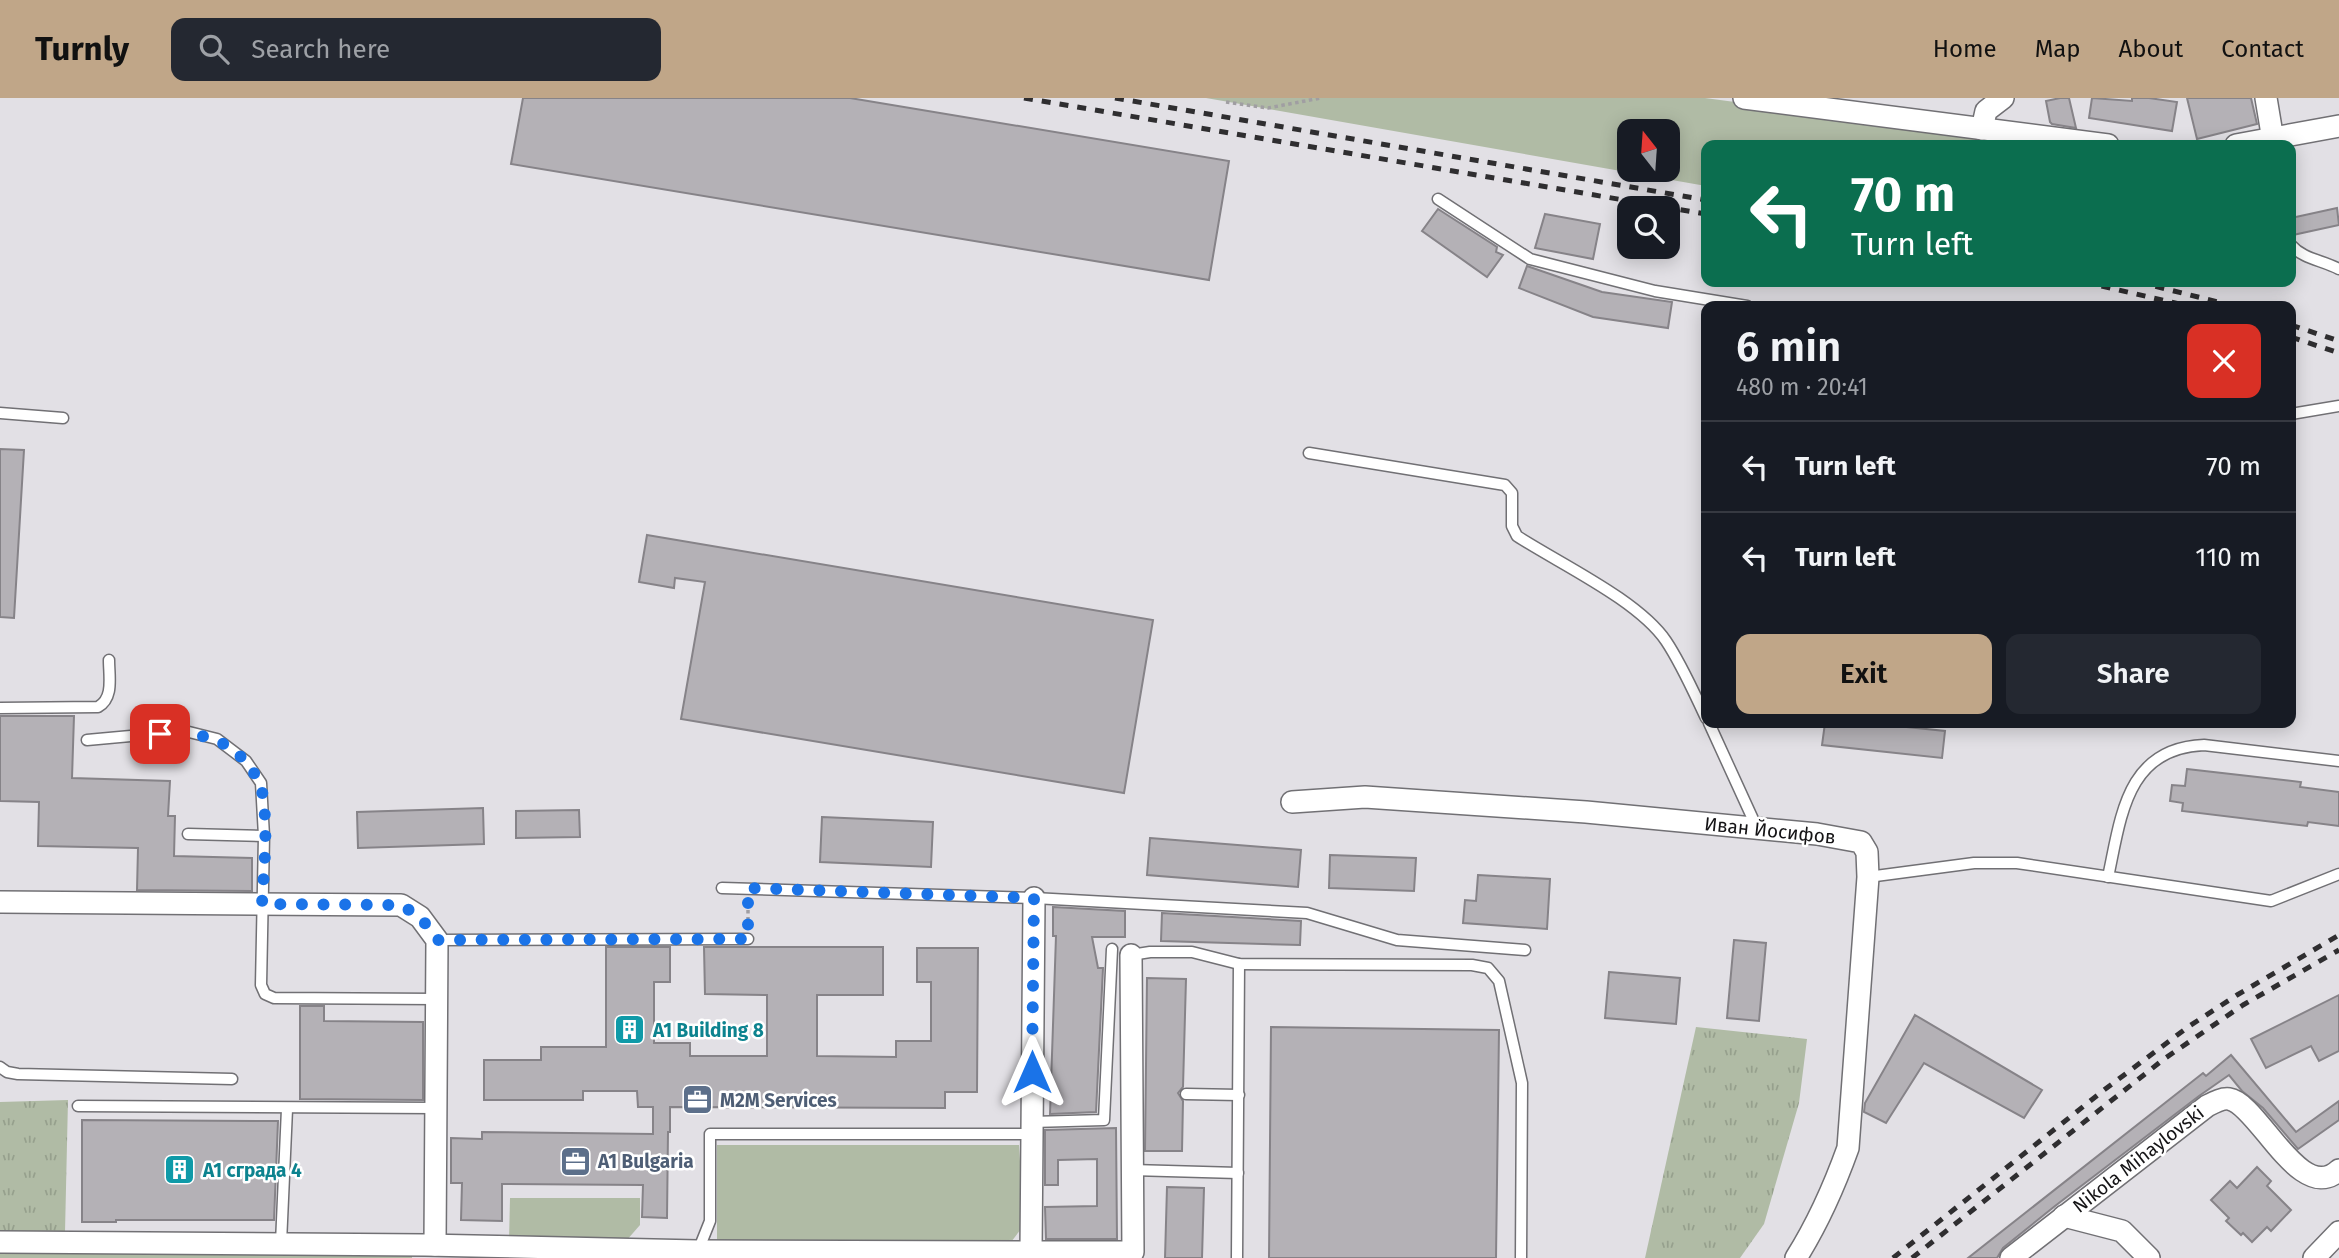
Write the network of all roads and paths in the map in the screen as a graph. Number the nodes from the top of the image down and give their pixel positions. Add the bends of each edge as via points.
1 (1321, 98) edge
2 (2266, 98) edge
3 (1753, 99) edge
4 (1227, 102) dead end
5 (1987, 109) edge
6 (2339, 126) edge
7 (2091, 140) edge
8 (2273, 140) edge
9 (2285, 140) edge
10 (1438, 199) dead end
11 (2296, 251) edge
12 (2339, 269) edge
13 (1718, 301) edge
14 (2339, 406) edge
15 (0, 413) edge
16 (2296, 413) edge
17 (62, 418) dead end
18 (1309, 453) dead end
19 (109, 660) dead end
20 (0, 708) edge
21 (1701, 708) edge
22 (1711, 728) edge
23 (87, 740) dead end
24 (2339, 761) edge
25 (1292, 803) dead end
26 (1757, 828) junction
27 (188, 834) dead end
28 (264, 836) junction
29 (2339, 874) edge
30 (1868, 877) junction
31 (2108, 877) junction
32 (722, 888) dead end
33 (748, 888) junction
34 (1034, 898) junction
35 (0, 902) edge
36 (262, 904) junction
37 (748, 939) joint
38 (438, 940) junction
39 (1525, 950) dead end
40 (1122, 952) junction
41 (1239, 964) junction
42 (437, 999) junction
43 (0, 1067) edge
44 (232, 1079) dead end
45 (1186, 1094) dead end
46 (1239, 1095) junction
47 (78, 1106) dead end
48 (436, 1108) junction
49 (287, 1109) junction
50 (380, 1109) junction
51 (380, 1123) dead end
52 (1032, 1128) junction
53 (1132, 1170) junction
54 (2339, 1170) edge
55 (1238, 1173) junction
56 (2064, 1216) junction
57 (2339, 1232) edge
58 (0, 1242) edge
59 (281, 1243) junction
60 (435, 1251) edge
61 (698, 1254) edge
62 (1039, 1254) edge
63 (1237, 1258) edge
64 (1521, 1258) edge
65 (1796, 1258) edge
66 (2011, 1258) edge
67 (2149, 1258) edge
68 (2314, 1258) edge

1 - 4 path via 1268,108
2 - 8 street
3 - 5 street
5 - 7 street
6 - 9 street
10 - 13 lane via 1530,259
11 - 12 lane
14 - 16 lane
15 - 17 lane
18 - 21 lane via 1506,485 1512,493 1512,526 1517,536 1607,590 1642,617 1665,639
19 - 20 lane via 109,694 106,703 98,707
22 - 26 lane
23 - 28 lane via 185,732 217,739 246,761 261,783
24 - 31 lane via 2204,745 2171,752 2141,773 2131,789
25 - 26 street, Иван Йосифов via 1365,797
26 - 30 street, Иван Йосифов via 1861,842 1867,852
27 - 28 lane
28 - 36 lane
29 - 31 lane via 2271,901
30 - 31 lane via 1974,863 2017,863
30 - 65 street, Иван Йосифов via 1848,1148 1814,1230
32 - 33 lane
33 - 34 lane
33 - 37 path
34 - 39 lane via 1307,913 1397,940
34 - 52 street
35 - 36 street
36 - 38 street via 401,905 420,917
36 - 42 lane via 261,985 269,997
37 - 38 lane
38 - 42 street
40 - 41 lane via 1192,952
40 - 52 lane via 1104,1120
40 - 53 street
41 - 46 lane
41 - 64 lane via 1488,968 1499,981 1522,1083
42 - 48 street
43 - 44 lane via 18,1074
45 - 46 lane
46 - 55 lane
47 - 49 lane
48 - 50 lane
48 - 60 street
49 - 50 lane
49 - 59 lane
50 - 51 lane
52 - 61 lane via 710,1134 710,1221
52 - 62 street
53 - 55 lane
53 - 62 street via 1132,1252
54 - 56 street, Nikola Mihaylovski via 2324,1179 2307,1173 2229,1099 2207,1105
55 - 63 lane
56 - 66 street, Nikola Mihaylovski
56 - 67 street via 2122,1231
57 - 68 street
58 - 59 street
59 - 60 street
60 - 61 street
61 - 62 street

